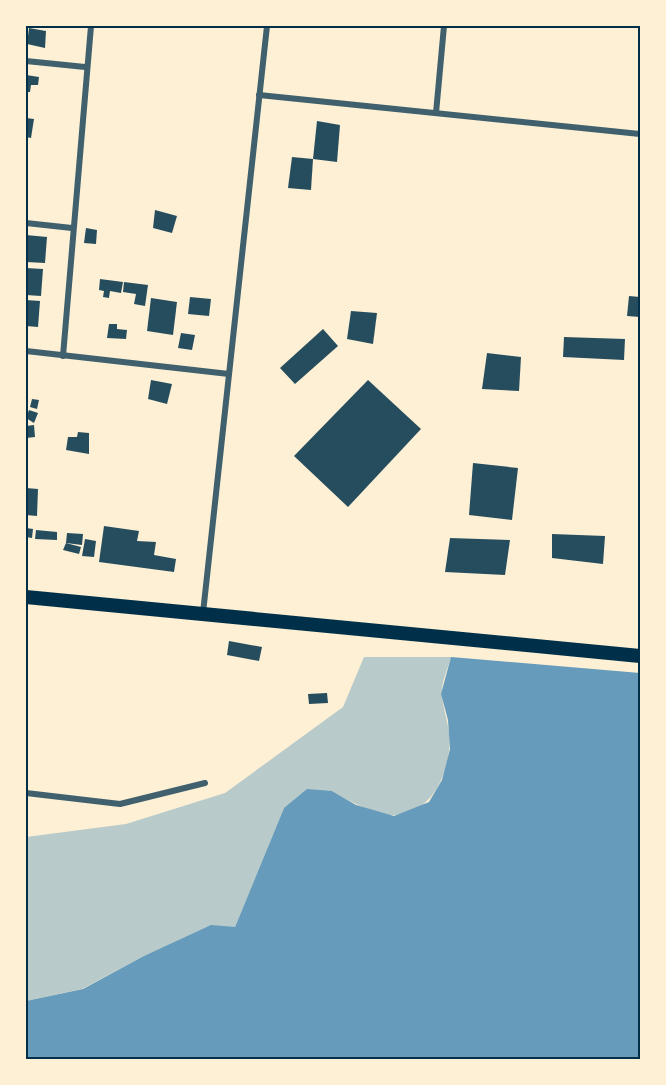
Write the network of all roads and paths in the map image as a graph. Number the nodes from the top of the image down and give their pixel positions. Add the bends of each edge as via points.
1 (91, 26) edge
2 (267, 26) edge
3 (444, 26) edge
4 (26, 61) edge
5 (85, 67) junction
6 (259, 95) junction
7 (436, 113) junction
8 (640, 134) edge
9 (26, 223) edge
10 (72, 228) junction
11 (26, 351) edge
12 (63, 356) junction
13 (229, 374) junction
14 (26, 597) edge
15 (203, 614) junction
16 (640, 656) edge
17 (205, 783) dead end
18 (26, 794) edge

1 - 5 street
2 - 6 street
3 - 7 street
4 - 5 street
5 - 10 street
6 - 7 street
6 - 13 street
7 - 8 street
9 - 10 street
10 - 12 street
11 - 12 street
12 - 13 street
13 - 15 street
14 - 15 highway
15 - 16 highway
17 - 18 street via 120,804

